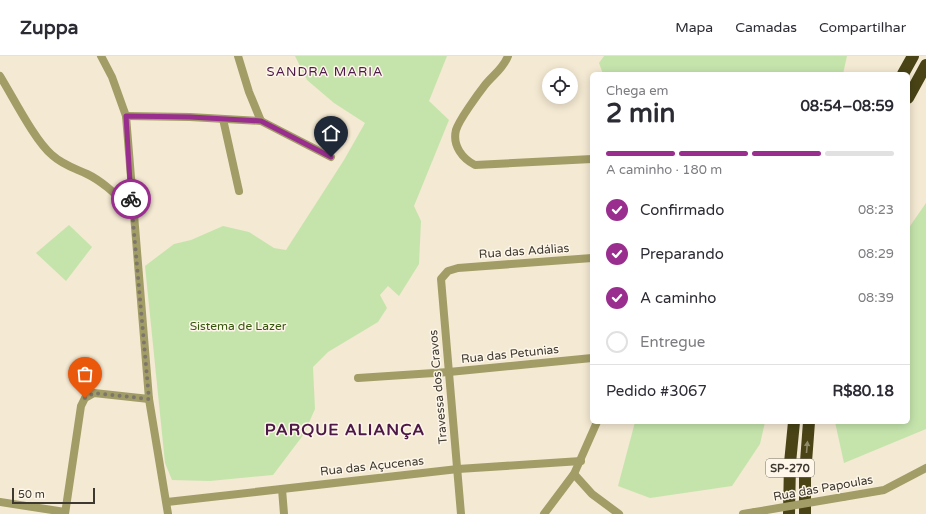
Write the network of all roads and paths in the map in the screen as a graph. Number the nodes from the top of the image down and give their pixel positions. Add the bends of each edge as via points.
1 (101, 56) edge
2 (238, 56) edge
3 (508, 56) edge
4 (913, 56) edge
5 (926, 65) edge
6 (904, 72) edge
7 (0, 76) edge
8 (910, 94) edge
9 (126, 116) junction
10 (223, 119) junction
11 (261, 121) junction
12 (331, 157) dead end
13 (590, 159) edge
14 (239, 191) dead end
15 (132, 210) junction
16 (590, 258) edge
17 (458, 268) joint
18 (590, 358) edge
19 (449, 372) junction
20 (358, 378) dead end
21 (149, 399) junction
22 (596, 424) edge
23 (794, 424) edge
24 (809, 424) edge
25 (581, 462) junction
26 (926, 468) edge
27 (458, 469) junction
28 (574, 474) junction
29 (282, 489) junction
30 (0, 502) edge
31 (167, 502) junction
32 (65, 513) edge
33 (168, 514) edge
34 (284, 514) edge
35 (461, 514) edge
36 (544, 514) edge
37 (619, 514) edge
38 (743, 514) edge
39 (789, 514) edge
40 (805, 514) edge

1 - 9 street via 112,76
2 - 11 street
3 - 13 street via 456,130 458,149 465,160 475,165
4 - 6 highway
5 - 8 highway
7 - 15 street via 50,154 65,166 87,174 102,184
9 - 10 street
9 - 15 street
10 - 11 street
10 - 14 street
11 - 12 street
15 - 21 street
16 - 17 street, Rua das Adálias
17 - 19 street, Travessa dos Cravos via 448,271 441,279
18 - 19 street, Rua das Petunias
19 - 20 street, Rua das Petunias
19 - 27 street, Travessa dos Cravos
21 - 31 street
21 - 32 street via 94,393 85,398 81,406
22 - 25 street
23 - 39 highway, SP-270
40 -> 24 highway, SP-270
25 - 27 street, Rua das Açucenas
25 - 28 street
26 - 38 street, Rua das Papoulas, bridge via 884,490
27 - 29 street, Rua das Açucenas
27 - 35 street, Travessa dos Cravos
28 - 36 street
28 - 37 street via 592,494
29 - 31 street, Rua das Açucenas
29 - 34 street
30 - 32 street
31 - 33 street

